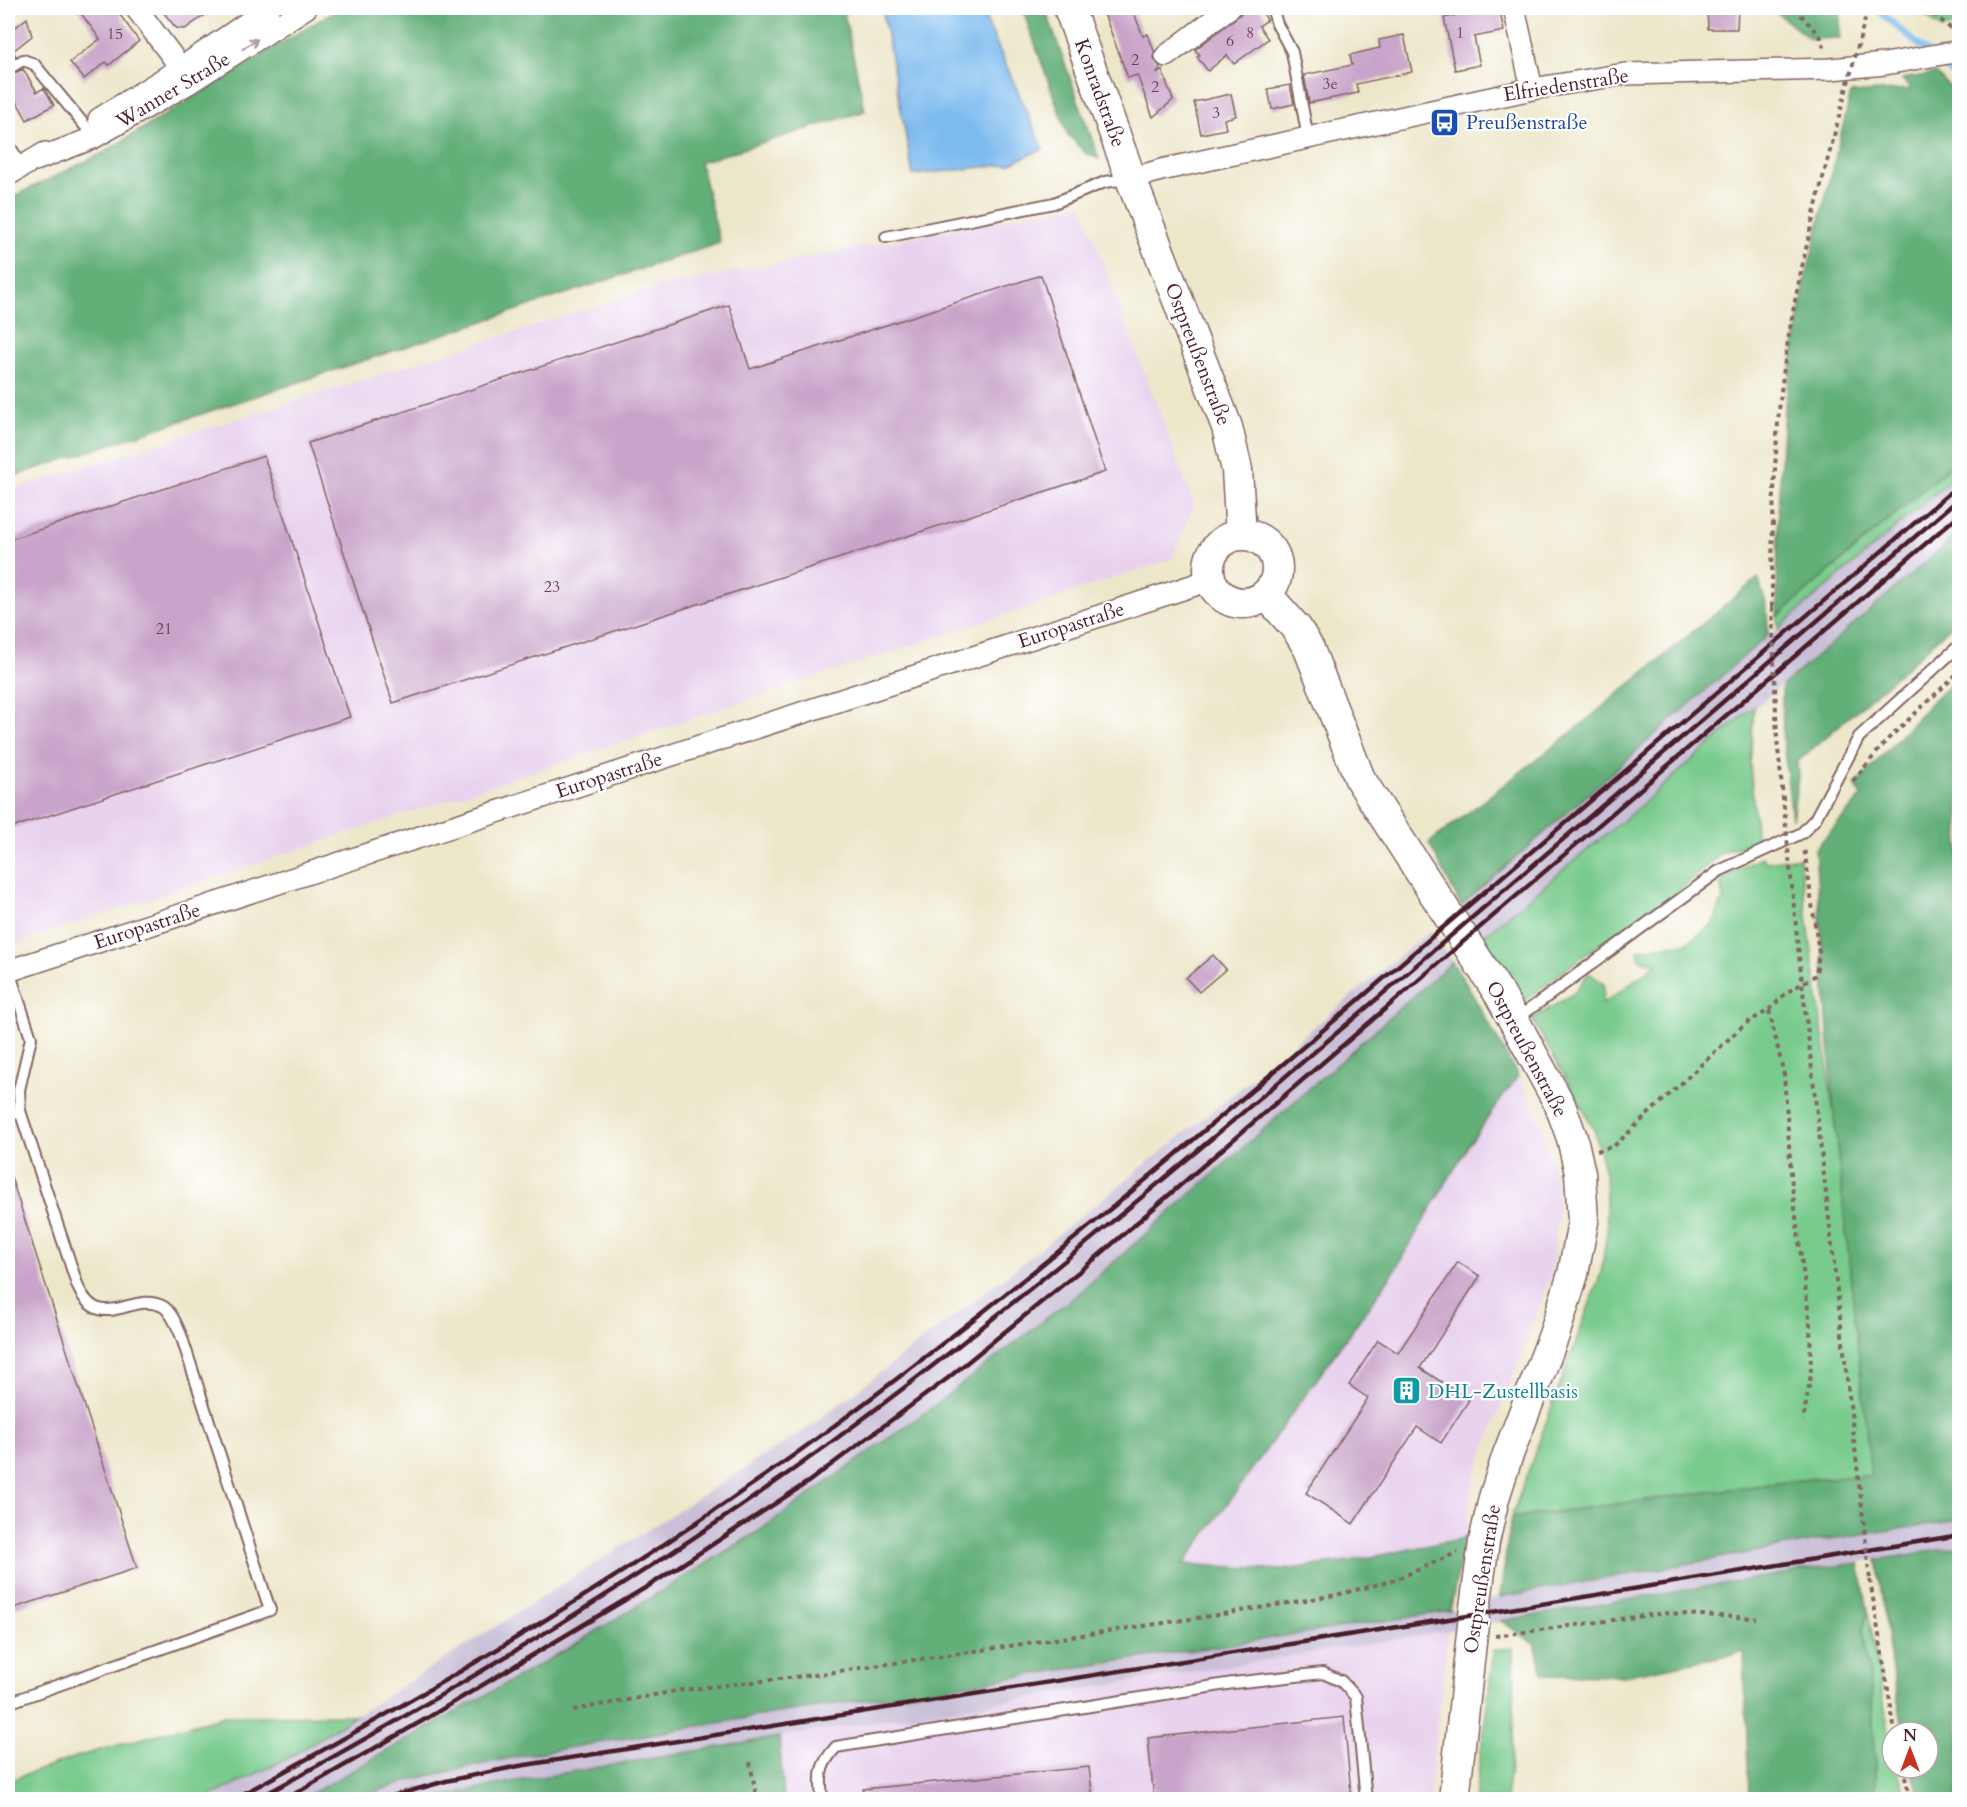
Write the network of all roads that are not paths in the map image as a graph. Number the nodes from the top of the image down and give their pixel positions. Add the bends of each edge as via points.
1 (136, 8) edge
2 (269, 8) edge
3 (306, 8) edge
4 (1069, 8) edge
5 (1229, 8) edge
6 (1272, 8) edge
7 (1514, 8) edge
8 (1959, 51) edge
9 (1166, 57) dead end
10 (8, 69) edge
11 (185, 76) junction
12 (1532, 89) junction
13 (89, 132) junction
14 (1308, 138) junction
15 (8, 143) edge
16 (21, 168) edge
17 (1131, 179) junction
18 (886, 237) dead end
19 (1241, 535) junction
20 (1210, 580) junction
21 (1266, 594) junction
22 (1959, 645) edge
23 (8, 971) edge
24 (1514, 1021) junction
25 (20, 1111) junction
26 (8, 1116) edge
27 (8, 1703) edge
28 (822, 1800) edge
29 (1366, 1800) edge
30 (1454, 1800) edge

1 - 11 street
2 - 11 street, Wanner Straße
11 -> 3 street, Wanner Straße
4 - 17 street, Konradstraße
5 - 9 street
6 - 14 lane via 1292,52
7 - 12 street
8 - 12 street, Elfriedenstraße via 1830,69 1625,74
10 - 13 lane via 23,60 34,64
11 - 13 street, Wanner Straße
12 - 14 street, Elfriedenstraße
13 - 16 street, Wanner Straße
14 - 17 street, Elfriedenstraße
15 - 16 lane
17 - 18 lane via 1106,183 1054,203
17 - 19 street, Ostpreußenstraße via 1227,427 1237,470
19 - 20 street via 1226,539 1212,553
19 - 21 street via 1264,542 1276,560 1275,581
20 - 21 street via 1222,596 1232,601 1252,602
20 - 23 street, Europastraße
21 - 24 street, Ostpreußenstraße via 1309,649 1360,779
22 - 24 lane via 1859,737 1815,819 1802,833 1719,871
23 - 25 lane via 31,1038 19,1090
24 - 30 street, Ostpreußenstraße via 1560,1105 1580,1173 1583,1222 1573,1274 1507,1457 1484,1542
25 - 26 lane
25 - 27 lane via 83,1298 90,1305 114,1311 137,1303 150,1304 164,1307 172,1317 270,1610
28 - 29 lane via 820,1774 827,1757 837,1747 1233,1683 1323,1673 1341,1681 1356,1697

